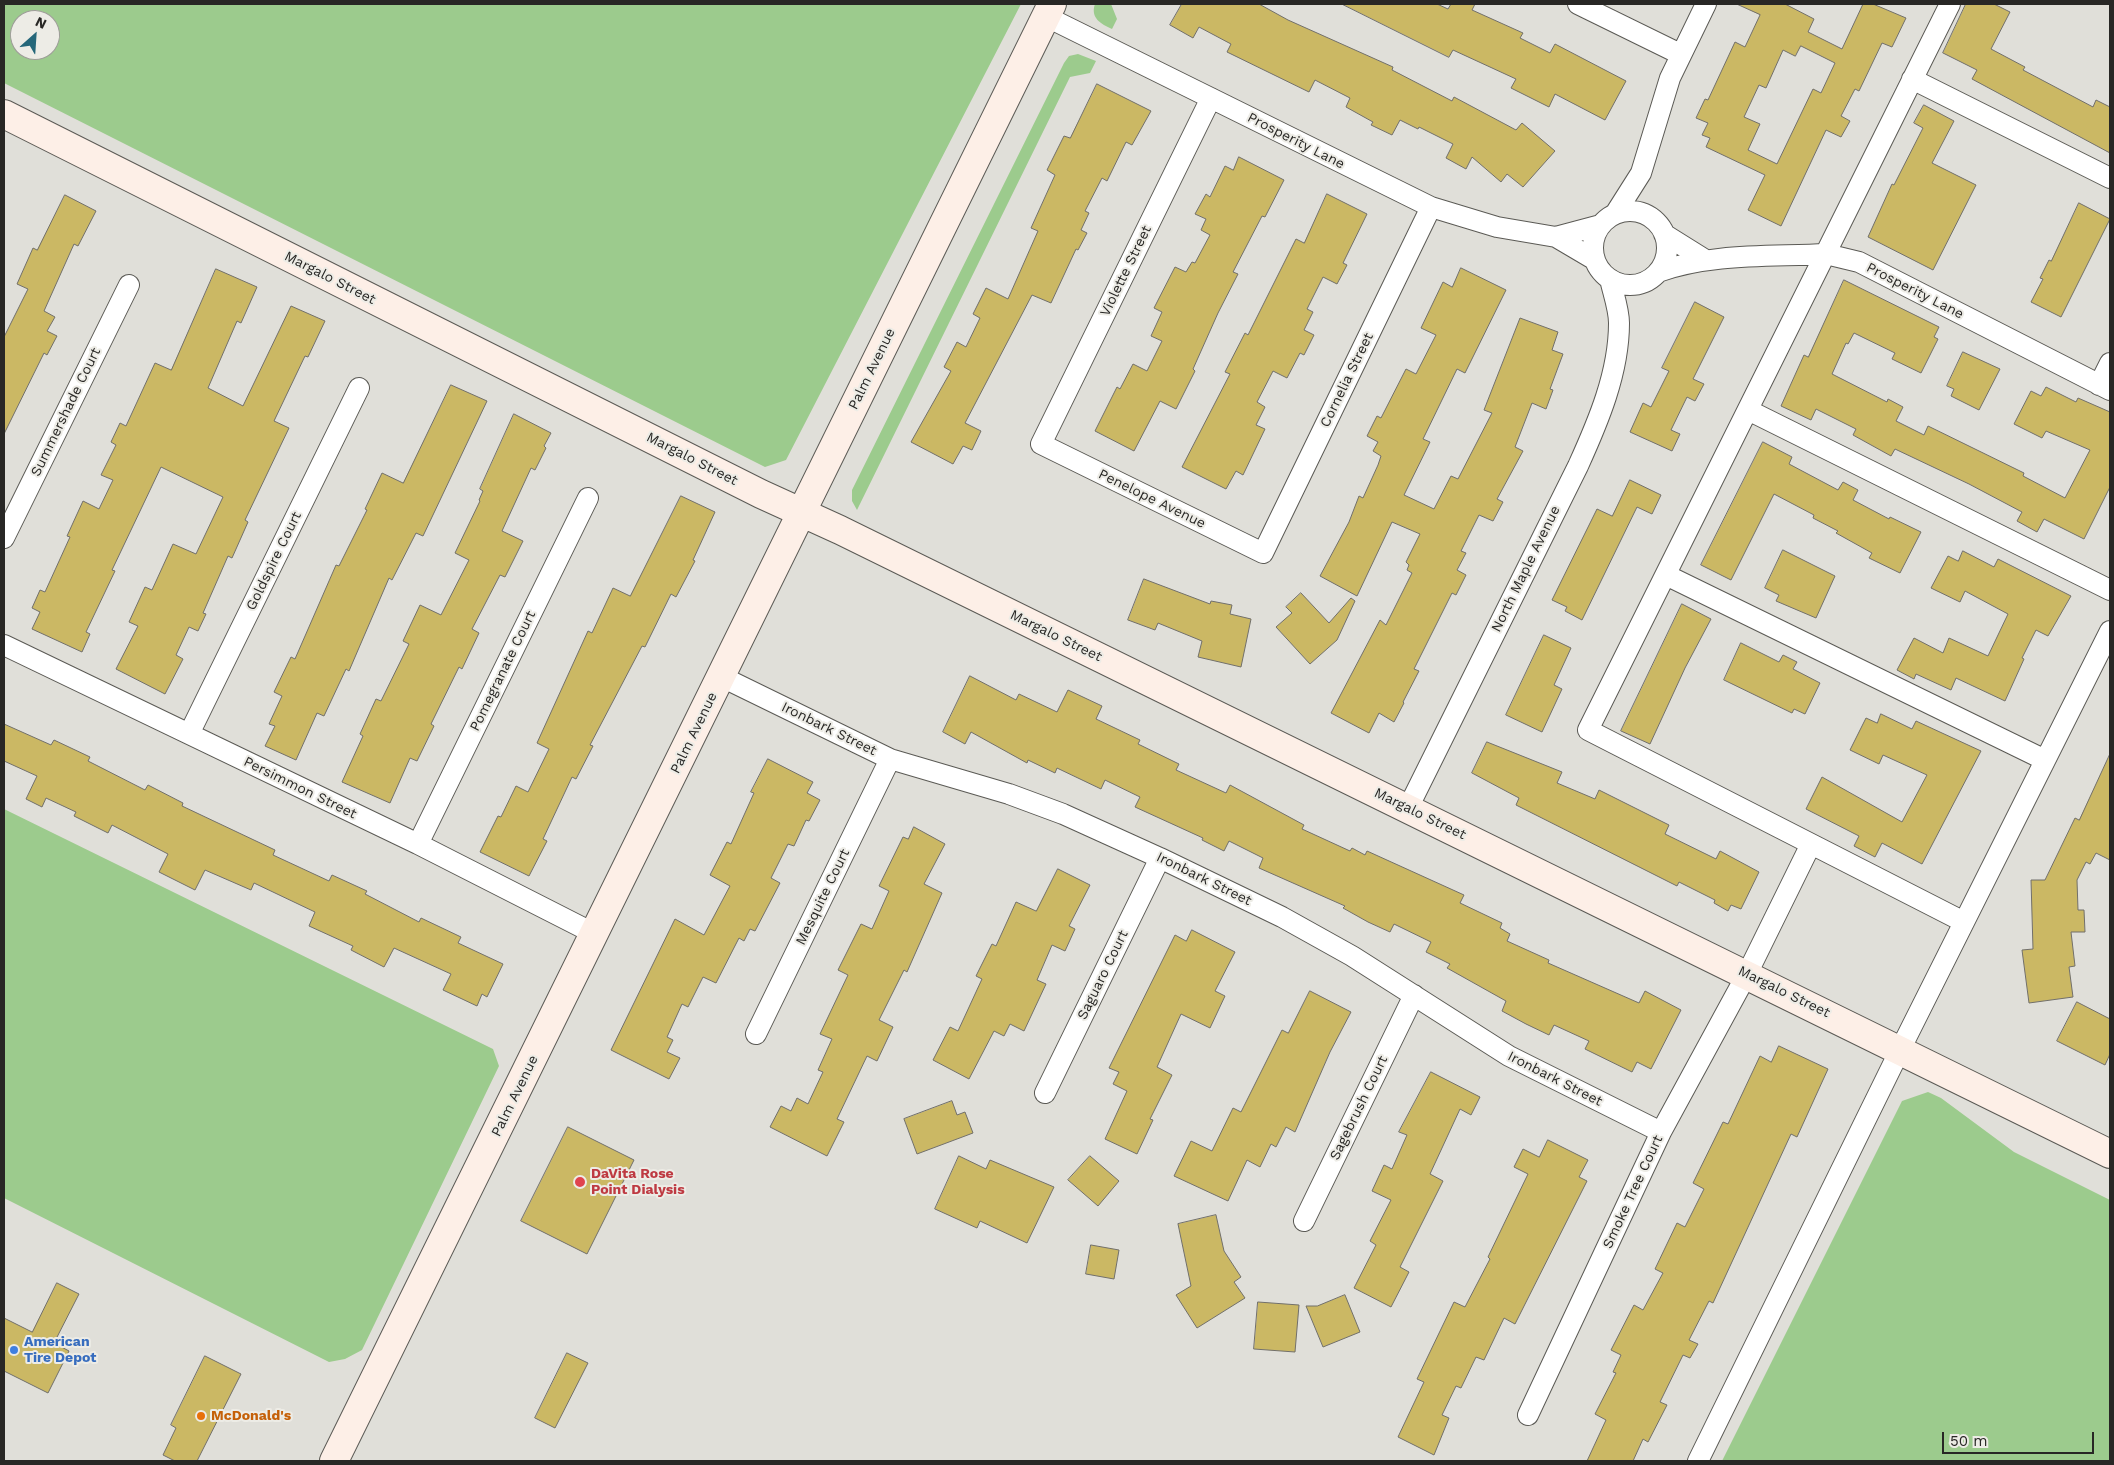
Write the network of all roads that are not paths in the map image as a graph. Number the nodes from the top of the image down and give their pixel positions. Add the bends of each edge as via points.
1 (1578, 4) edge
2 (1706, 4) edge
3 (1950, 4) edge
4 (1048, 10) edge
5 (1680, 54) junction
6 (1912, 79) junction
7 (1211, 98) junction
8 (4, 114) edge
9 (1641, 173) junction
10 (2110, 178) edge
11 (1431, 207) junction
12 (1652, 218) junction
13 (1608, 219) junction
14 (1664, 234) junction
15 (1556, 237) junction
16 (1826, 254) junction
17 (1704, 259) junction
18 (1595, 260) junction
19 (1650, 277) junction
20 (1610, 279) junction
21 (129, 285) dead end
22 (1619, 322) junction
23 (2110, 363) edge
24 (2105, 387) edge
25 (359, 388) dead end
26 (1748, 410) junction
27 (1041, 444) joint
28 (588, 498) dead end
29 (802, 513) junction
30 (4, 538) edge
31 (1263, 554) joint
32 (1666, 575) junction
33 (2110, 590) edge
34 (2110, 631) edge
35 (4, 645) edge
36 (722, 677) junction
37 (189, 734) junction
38 (890, 759) junction
39 (2045, 760) junction
40 (1408, 808) junction
41 (418, 844) junction
42 (1811, 844) junction
43 (1160, 858) junction
44 (1964, 922) junction
45 (595, 934) junction
46 (1747, 974) junction
47 (1414, 995) junction
48 (756, 1034) dead end
49 (1900, 1050) junction
50 (1045, 1093) dead end
51 (1661, 1132) junction
52 (2110, 1154) edge
53 (1304, 1221) dead end
54 (1528, 1414) dead end
55 (334, 1461) edge
56 (1698, 1461) edge

1 - 5 street
2 - 5 street
3 - 6 street
4 - 7 street, Prosperity Lane
4 - 29 street, Palm Avenue
5 - 9 street via 1660,106
6 - 10 street
6 - 16 street
7 - 11 street, Prosperity Lane
7 - 27 street, Violette Street
8 - 29 street, Margalo Street
9 - 12 street
9 - 13 street
11 - 15 street, Prosperity Lane via 1497,227
11 - 31 street, Cornelia Street
12 - 13 street via 1634,211
12 - 14 street
13 - 15 street, Prosperity Lane
13 - 18 street via 1594,238
14 - 17 street
14 - 19 street, North Maple Avenue via 1666,257
15 - 18 street, Prosperity Lane
16 - 17 street, Prosperity Lane
16 - 24 street, Prosperity Lane via 1859,262
16 - 26 street
17 - 19 street, Prosperity Lane via 1681,264
18 - 20 street, North Maple Avenue
19 - 20 street via 1626,284
19 - 22 street, North Maple Avenue
20 - 22 street, North Maple Avenue
21 - 30 street, Summershade Court
22 - 40 street, North Maple Avenue via 1607,392 1591,438
23 - 24 street
25 - 37 street, Goldspire Court
26 - 32 street
26 - 33 street
27 - 31 street, Penelope Avenue
28 - 41 street, Pomegranate Court
29 - 36 street, Palm Avenue
29 - 40 street, Margalo Street
32 - 39 street
32 - 42 street via 1588,730
34 - 39 street
35 - 37 street, Persimmon Street
36 - 38 street, Ironbark Street
36 - 45 street, Palm Avenue
37 - 41 street, Persimmon Street
38 - 43 street, Ironbark Street via 1009,794 1063,814
38 - 48 street, Mesquite Court
39 - 44 street
40 - 46 street, Margalo Street
41 - 45 street, Persimmon Street
42 - 44 street
42 - 46 street, Smoke Tree Court
43 - 47 street, Ironbark Street via 1282,917
43 - 50 street, Saguaro Court
44 - 49 street
45 - 55 street, Palm Avenue
46 - 49 street, Margalo Street
46 - 51 street, Smoke Tree Court
47 - 51 street, Ironbark Street via 1509,1056
47 - 53 street, Sagebrush Court
49 - 52 street, Margalo Street
49 - 56 street
51 - 54 street, Smoke Tree Court

